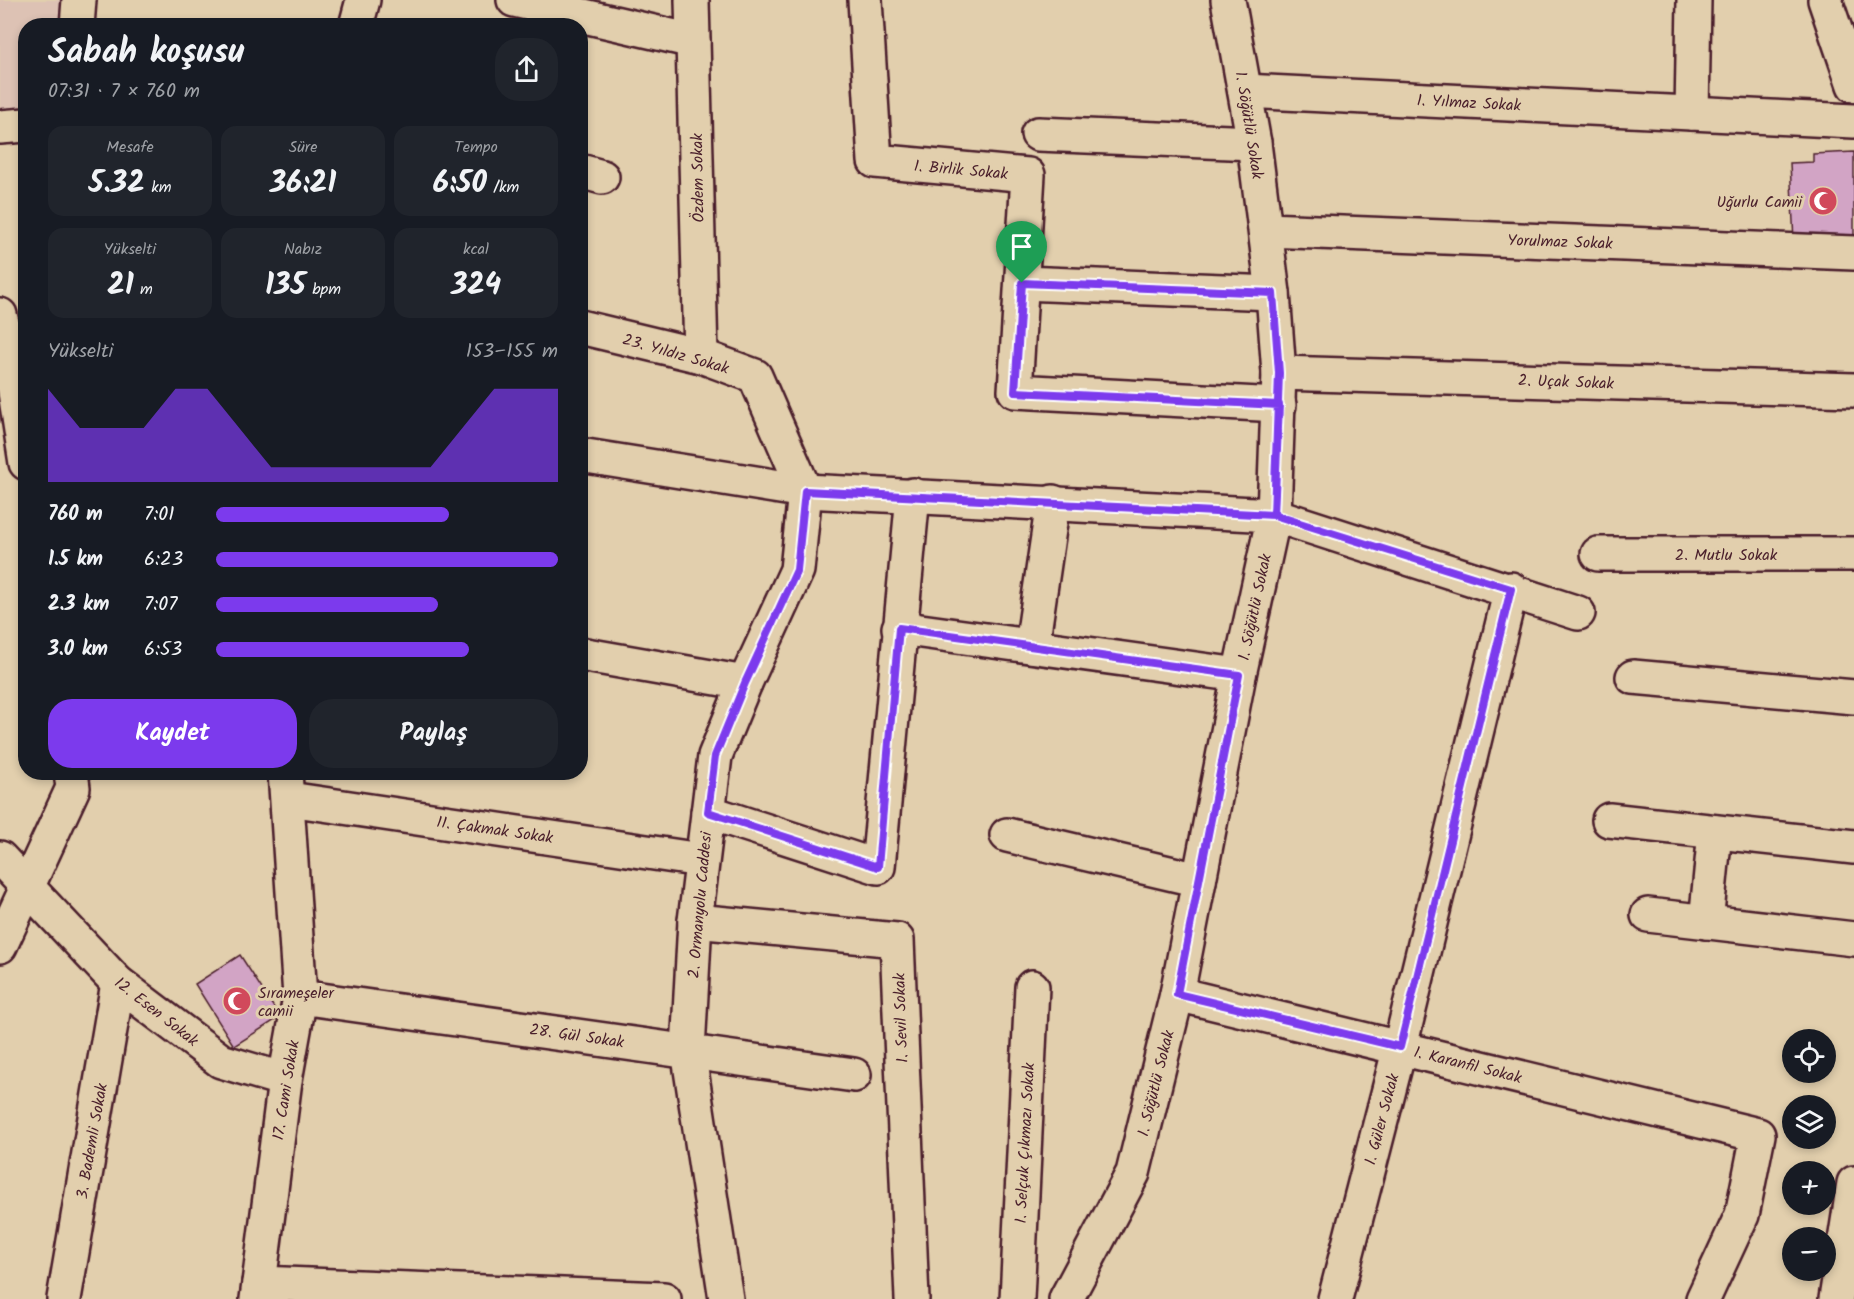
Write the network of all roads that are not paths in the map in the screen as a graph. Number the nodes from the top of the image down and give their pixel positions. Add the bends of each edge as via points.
1 (79, 0) edge
2 (363, 0) edge
3 (514, 0) edge
4 (692, 0) edge
5 (866, 0) edge
6 (1228, 0) edge
7 (1694, 0) edge
8 (1825, 0) edge
9 (78, 18) edge
10 (358, 18) edge
11 (693, 41) junction
12 (1854, 85) edge
13 (1245, 91) junction
14 (1692, 113) junction
15 (1854, 121) edge
16 (18, 126) edge
17 (0, 127) edge
18 (1038, 134) dead end
19 (1254, 143) junction
20 (1266, 230) junction
21 (1854, 253) edge
22 (1022, 283) junction
23 (1273, 293) junction
24 (0, 315) edge
25 (588, 329) edge
26 (17, 348) edge
27 (701, 356) junction
28 (1279, 389) junction
29 (1854, 390) edge
30 (1015, 392) joint
31 (588, 456) edge
32 (805, 491) junction
33 (913, 495) junction
34 (1053, 502) junction
35 (1274, 515) junction
36 (1598, 554) dead end
37 (1854, 554) edge
38 (1511, 589) junction
39 (1578, 613) dead end
40 (899, 628) junction
41 (1032, 646) junction
42 (588, 655) edge
43 (1239, 675) junction
44 (1633, 677) dead end
45 (745, 683) junction
46 (1854, 697) edge
47 (72, 780) edge
48 (287, 786) edge
49 (708, 812) junction
50 (1610, 820) dead end
51 (1715, 832) junction
52 (1007, 835) dead end
53 (1854, 847) edge
54 (0, 858) edge
55 (701, 860) junction
56 (1199, 880) junction
57 (28, 885) junction
58 (1648, 915) dead end
59 (695, 921) junction
60 (1707, 922) junction
61 (1854, 939) edge
62 (0, 946) edge
63 (118, 983) junction
64 (1032, 987) dead end
65 (1177, 994) junction
66 (300, 997) junction
67 (1400, 1047) junction
68 (688, 1050) junction
69 (854, 1075) dead end
70 (285, 1080) junction
71 (1854, 1183) edge
72 (258, 1291) edge
73 (64, 1299) edge
74 (664, 1299) edge
75 (726, 1299) edge
76 (912, 1299) edge
77 (1017, 1299) edge
78 (1066, 1299) edge
79 (1335, 1299) edge
80 (1703, 1299) edge
81 (1836, 1299) edge

1 - 9 street
2 - 10 street
3 - 11 street
4 - 11 street, Özdem Sokak
5 - 22 street, 1. Birlik Sokak via 874,161 1028,175
6 - 13 street, 1. Söğütlü Sokak
7 - 14 street
8 - 12 street
11 - 27 street, Özdem Sokak
13 - 14 street, 1. Yılmaz Sokak
13 - 19 street, 1. Söğütlü Sokak
14 - 15 street, 1. Yılmaz Sokak
16 - 17 street
18 - 19 street
19 - 20 street, 1. Söğütlü Sokak
20 - 21 street, Yorulmaz Sokak
20 - 23 street, 1. Söğütlü Sokak
22 - 23 street
22 - 30 street, 1. Birlik Sokak
23 - 28 street, 1. Söğütlü Sokak
24 - 26 street
25 - 27 street, 23. Yıldız Sokak
27 - 32 street, 23. Yıldız Sokak via 755,376
28 - 29 street, 2. Uçak Sokak
28 - 30 street, 2. Uçak Sokak
28 - 35 street, 1. Söğütlü Sokak
31 - 32 street
32 - 33 street
32 - 45 street, 2. Ormanyolu Caddesi via 797,570
33 - 34 street
33 - 40 street
34 - 35 street
34 - 41 street
35 - 38 street
35 - 43 street, 1. Söğütlü Sokak
36 - 37 street, 2. Mutlu Sokak
38 - 39 street
38 - 67 street, 1. Güler Sokak
40 - 41 street
40 - 49 street via 878,867
41 - 43 street
42 - 45 street
43 - 56 street, 1. Söğütlü Sokak
44 - 46 street
45 - 49 street, 2. Ormanyolu Caddesi via 715,756
47 - 57 street via 73,788
48 - 55 street, 11. Çakmak Sokak
48 - 66 street, 17. Cami Sokak
49 - 55 street, 2. Ormanyolu Caddesi
50 - 51 street
51 - 53 street
51 - 60 street
52 - 56 street
54 - 57 street, 12. Esen Sokak
55 - 59 street, 2. Ormanyolu Caddesi
56 - 65 street, 1. Söğütlü Sokak
57 - 62 street
57 - 63 street, 12. Esen Sokak
58 - 60 street
59 - 68 street, 2. Ormanyolu Caddesi
59 - 76 street, 1. Sevil Sokak via 897,940
60 - 61 street
63 - 70 street, 12. Esen Sokak via 221,1061
63 - 73 street, 3. Bademli Sokak
64 - 77 street, 1. Selçuk Çıkmazı Sokak
65 - 67 street, 1. Karanfil Sokak
65 - 78 street, 1. Söğütlü Sokak via 1133,1173
66 - 68 street, 28. Gül Sokak
66 - 70 street, 17. Cami Sokak
67 - 79 street, 1. Güler Sokak
67 - 80 street, 1. Karanfil Sokak via 1758,1136 1742,1215
68 - 69 street, 28. Gül Sokak
68 - 75 street, 2. Ormanyolu Caddesi
70 - 72 street, 17. Cami Sokak
71 - 81 street
72 - 74 street

